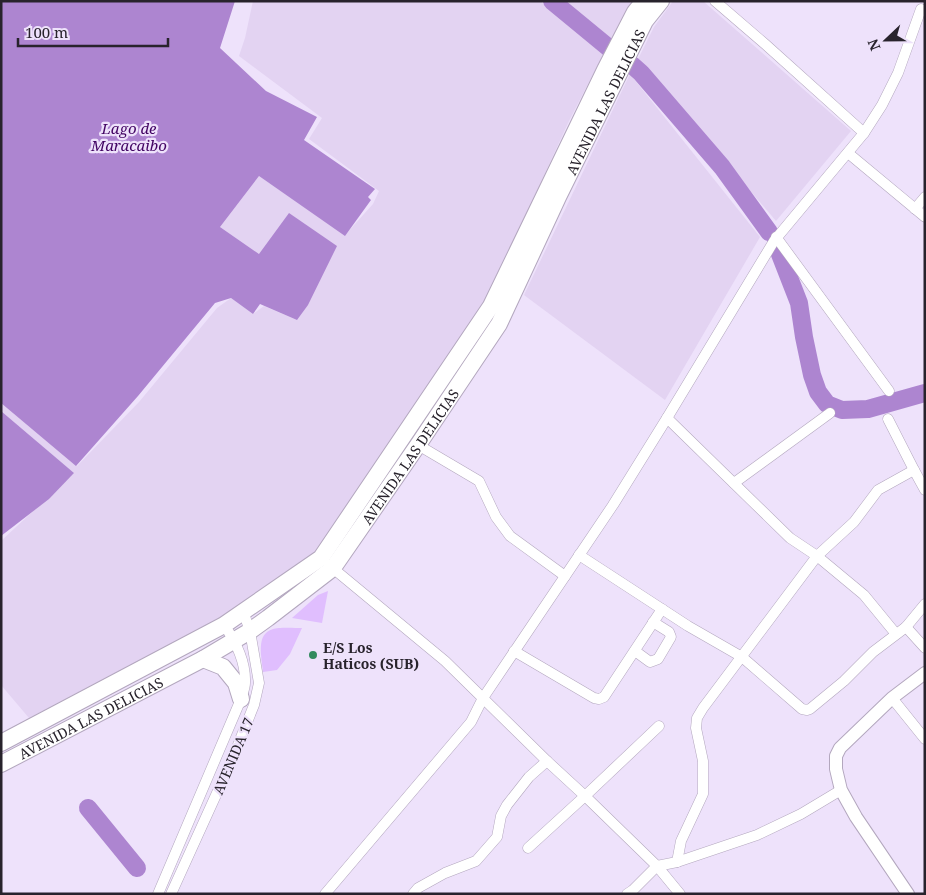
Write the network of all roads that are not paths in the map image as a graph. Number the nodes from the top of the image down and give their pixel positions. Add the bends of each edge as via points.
1 (644, 1) edge
2 (661, 1) edge
3 (715, 1) edge
4 (921, 9) dead end
5 (864, 133) junction
6 (848, 153) junction
7 (925, 198) edge
8 (915, 209) junction
9 (925, 217) edge
10 (776, 237) junction
11 (889, 391) dead end
12 (830, 413) dead end
13 (667, 418) junction
14 (888, 420) dead end
15 (418, 445) junction
16 (395, 449) junction
17 (408, 458) junction
18 (914, 470) junction
19 (734, 483) junction
20 (925, 490) edge
21 (579, 554) junction
22 (818, 556) junction
23 (327, 563) junction
24 (565, 576) junction
25 (925, 604) edge
26 (662, 609) junction
27 (243, 612) junction
28 (653, 622) junction
29 (224, 625) junction
30 (906, 627) junction
31 (250, 630) junction
32 (896, 634) junction
33 (235, 640) junction
34 (925, 648) edge
35 (634, 651) junction
36 (514, 652) junction
37 (742, 657) junction
38 (203, 659) junction
39 (925, 673) edge
40 (483, 698) junction
41 (892, 698) junction
42 (241, 699) junction
43 (658, 726) dead end
44 (925, 738) edge
45 (1, 743) edge
46 (547, 761) junction
47 (1, 764) edge
48 (841, 790) junction
49 (585, 796) junction
50 (528, 848) dead end
51 (677, 862) junction
52 (657, 866) junction
53 (158, 894) edge
54 (171, 894) edge
55 (325, 894) edge
56 (413, 894) edge
57 (627, 894) edge
58 (680, 894) edge
59 (908, 894) edge

1 - 16 main road, AVENIDA LAS DELICIAS via 605,70 491,306
2 - 15 main road, AVENIDA LAS DELICIAS via 645,21 498,324
3 - 5 street
4 - 5 street via 898,73
5 - 6 street
6 - 8 street
6 - 10 street
7 - 8 street
8 - 9 street
10 - 11 street
10 - 13 street
12 - 19 street
13 - 19 street
13 - 21 street
14 - 18 street
15 - 17 main road, AVENIDA LAS DELICIAS
15 - 24 street via 479,481 496,517 510,536
16 - 17 main road
16 - 23 main road, AVENIDA LAS DELICIAS
17 - 23 main road, AVENIDA LAS DELICIAS
18 - 20 street
18 - 22 street via 878,490 854,522
19 - 22 street via 790,538
21 - 24 street
21 - 26 street
22 - 32 street via 864,595
22 - 37 street
23 - 27 main road, AVENIDA LAS DELICIAS
23 - 31 main road, AVENIDA LAS DELICIAS via 268,618
23 - 40 street via 445,661
24 - 36 street
25 - 30 street
26 - 28 street
26 - 37 street
27 - 29 main road, AVENIDA LAS DELICIAS
27 - 31 street, AVENIDA 17
28 - 35 street
28 - 35 street via 669,632 671,637 658,659 650,662
29 - 33 street, AVENIDA 17
29 - 45 main road, AVENIDA LAS DELICIAS
30 - 32 street
30 - 34 street
31 - 33 main road, AVENIDA LAS DELICIAS
31 - 54 street, AVENIDA 17 via 258,683 254,705
32 - 37 street via 806,710
33 - 38 main road, AVENIDA LAS DELICIAS
33 - 42 street, AVENIDA 17 via 244,668 245,685
35 - 36 street via 604,697 599,699
36 - 40 street
37 - 51 street via 697,718 703,761 703,794 681,841
38 - 42 main road via 223,667 236,683
38 - 47 main road, AVENIDA LAS DELICIAS
39 - 41 street
40 - 46 street
40 - 55 street via 471,722
41 - 44 street
41 - 48 street via 840,748 836,769
42 - 53 street, AVENIDA 17
43 - 49 street
46 - 49 street
46 - 56 street via 529,777 507,805 497,837 476,861 445,873
48 - 51 street via 757,835
48 - 59 street
49 - 50 street
49 - 52 street
51 - 52 street
52 - 57 street
52 - 58 street

